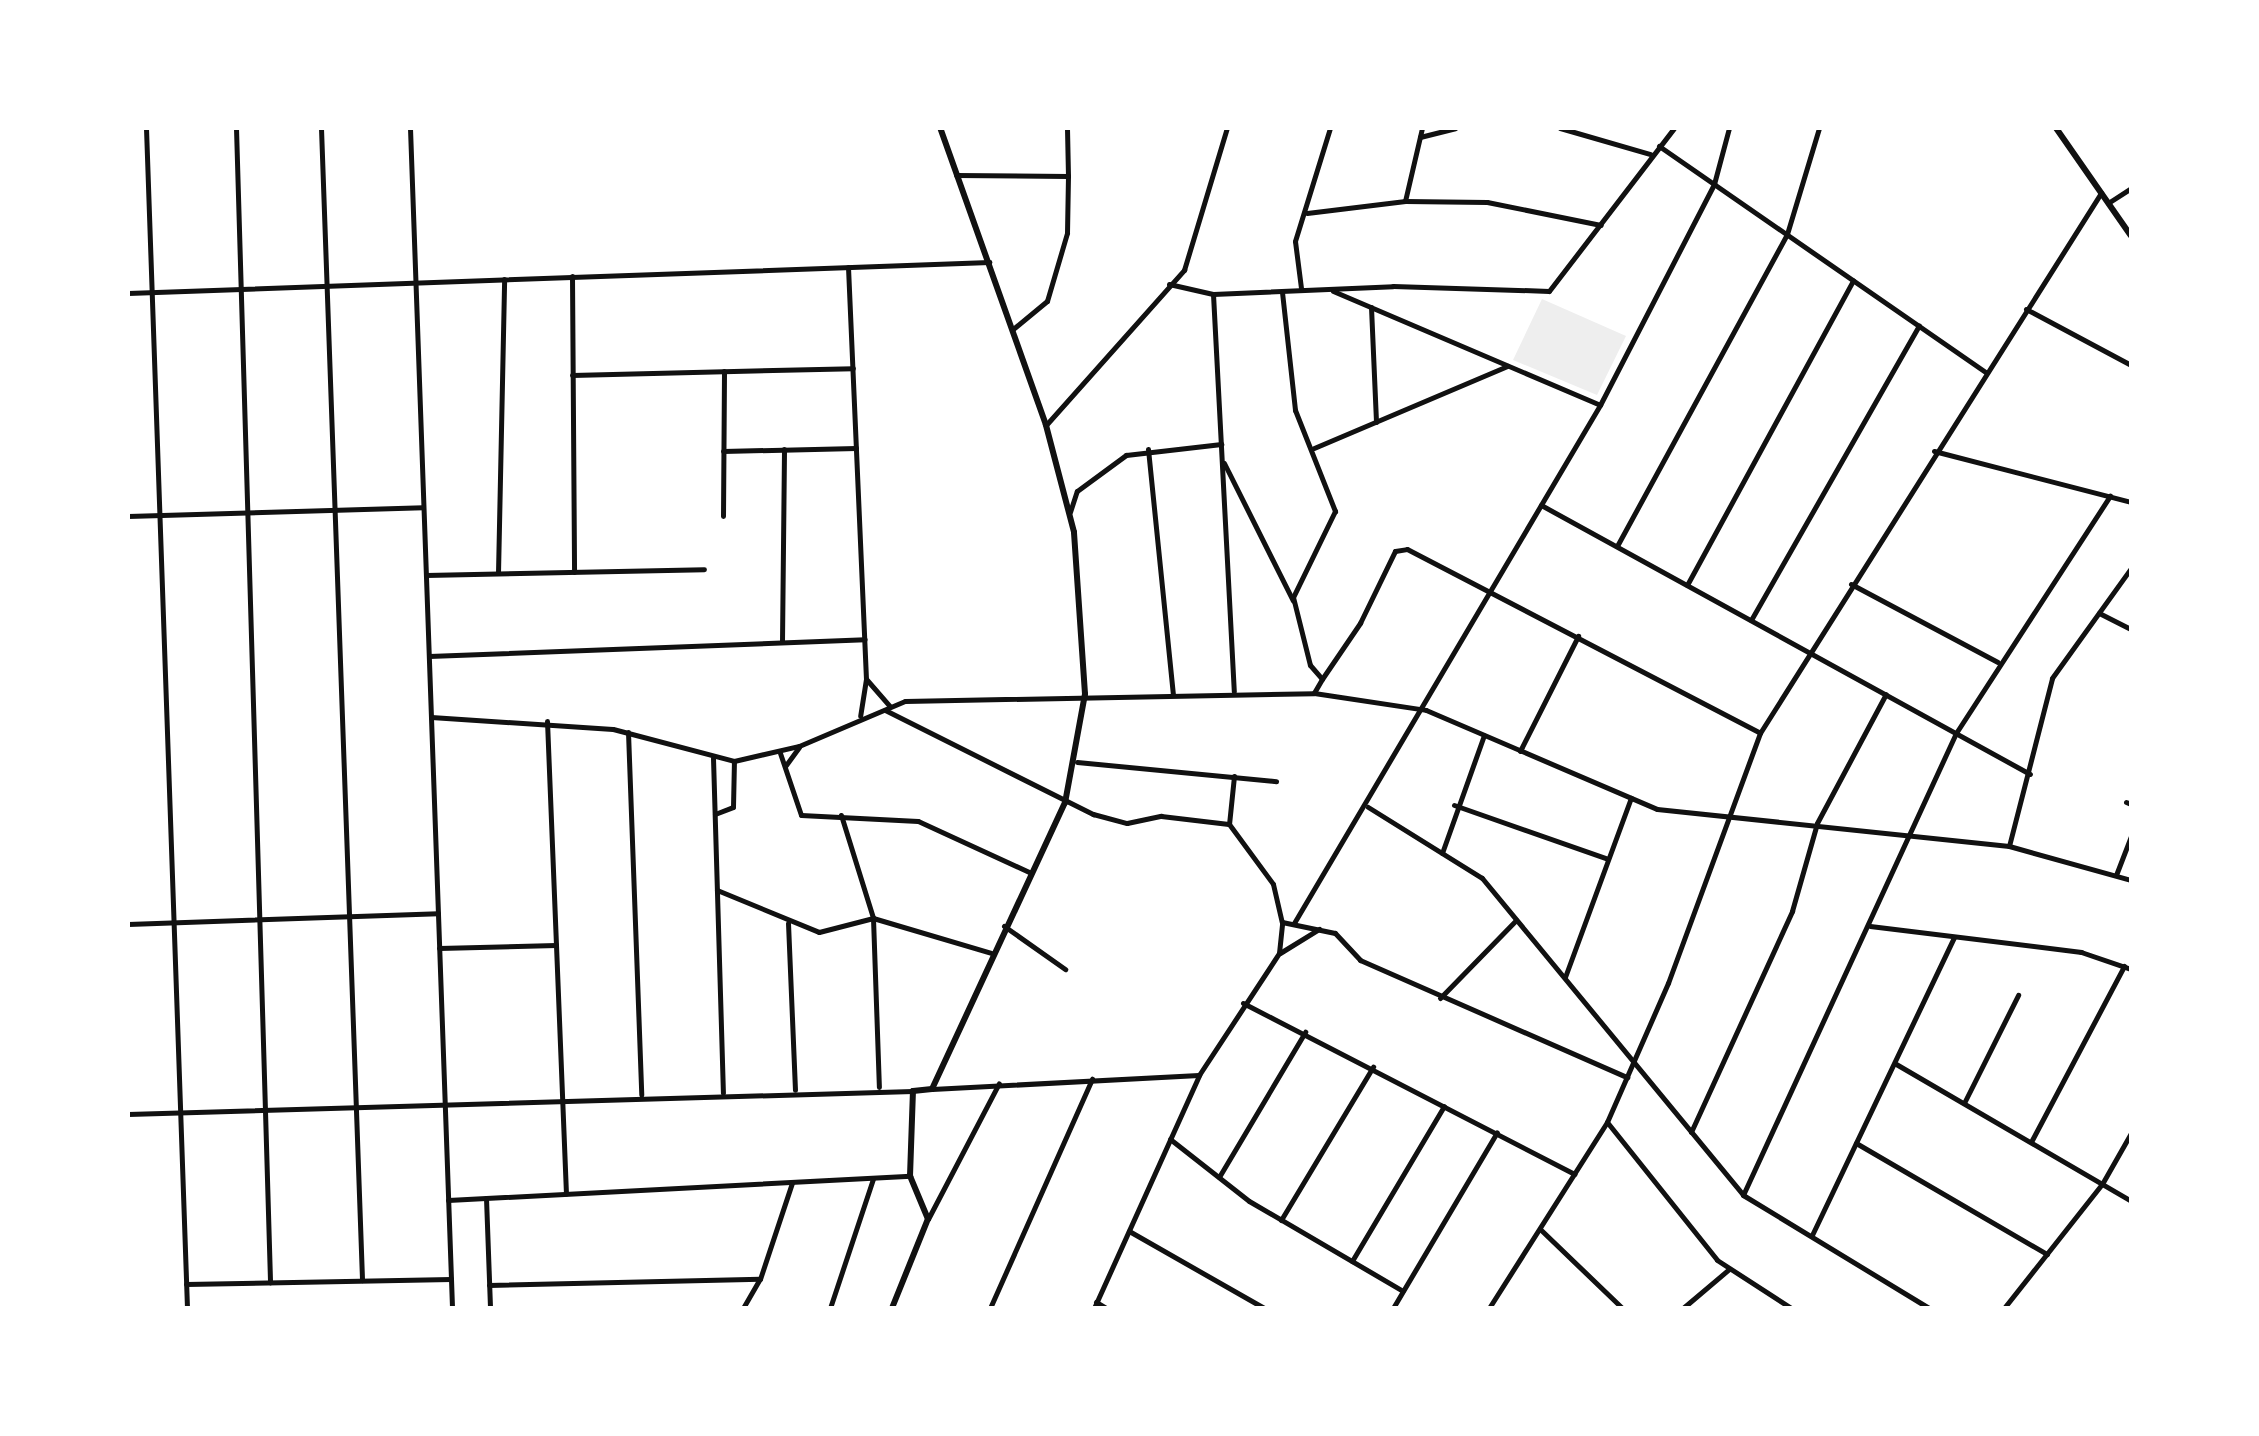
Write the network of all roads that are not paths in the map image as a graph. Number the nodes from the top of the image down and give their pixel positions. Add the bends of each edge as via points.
1 (146, 128) edge
2 (236, 128) edge
3 (321, 128) edge
4 (410, 128) edge
5 (940, 128) edge
6 (1067, 128) edge
7 (1227, 128) edge
8 (1330, 128) edge
9 (1422, 128) edge
10 (1455, 128) edge
11 (1560, 128) edge
12 (1674, 128) edge
13 (1729, 128) edge
14 (1819, 128) edge
15 (2056, 128) edge
16 (1437, 129) edge
17 (1420, 137) junction
18 (1659, 146) junction
19 (1650, 154) junction
20 (956, 175) junction
21 (1068, 176) junction
22 (1714, 184) junction
23 (2131, 188) edge
24 (2101, 193) junction
25 (1405, 201) junction
26 (2108, 203) junction
27 (1307, 213) junction
28 (1601, 225) junction
29 (1787, 234) junction
30 (2131, 236) edge
31 (989, 262) junction
32 (848, 267) junction
33 (572, 276) junction
34 (504, 279) junction
35 (1853, 280) junction
36 (415, 282) junction
37 (1169, 284) junction
38 (327, 286) junction
39 (1301, 288) junction
40 (240, 289) junction
41 (1332, 290) junction
42 (1282, 292) junction
43 (128, 293) edge
44 (152, 293) junction
45 (1213, 294) junction
46 (1371, 307) junction
47 (2026, 309) junction
48 (1919, 326) junction
49 (1013, 329) junction
50 (2131, 365) edge
51 (1508, 366) junction
52 (853, 368) junction
53 (724, 371) junction
54 (1985, 372) junction
55 (572, 375) junction
56 (1600, 405) junction
57 (1376, 422) junction
58 (1046, 425) junction
59 (1221, 444) junction
60 (856, 448) junction
61 (1314, 448) junction
62 (784, 449) junction
63 (1148, 449) junction
64 (723, 451) junction
65 (1934, 451) junction
66 (1222, 458) junction
67 (2110, 496) junction
68 (2131, 502) edge
69 (1541, 505) junction
70 (423, 507) junction
71 (335, 509) junction
72 (247, 512) junction
73 (1069, 514) junction
74 (159, 515) junction
75 (128, 516) edge
76 (723, 516) dead end
77 (1617, 546) junction
78 (2131, 568) edge
79 (704, 569) dead end
80 (574, 572) junction
81 (498, 573) junction
82 (426, 575) junction
83 (1851, 584) junction
84 (1687, 585) junction
85 (1490, 589) junction
86 (1293, 602) junction
87 (2099, 613) junction
88 (1751, 620) junction
89 (2131, 629) edge
90 (1578, 636) junction
91 (865, 639) junction
92 (782, 642) junction
93 (1810, 652) junction
94 (429, 656) junction
95 (1998, 662) junction
96 (866, 679) junction
97 (1322, 679) junction
98 (1234, 691) junction
99 (1314, 693) junction
100 (1085, 694) junction
101 (1173, 694) junction
102 (1886, 694) junction
103 (890, 706) junction
104 (884, 710) junction
105 (1426, 710) junction
106 (860, 716) junction
107 (431, 717) junction
108 (547, 721) junction
109 (628, 732) junction
110 (1760, 733) junction
111 (1956, 733) junction
112 (1484, 735) junction
113 (799, 746) junction
114 (1520, 751) junction
115 (780, 753) junction
116 (713, 758) junction
117 (734, 761) junction
118 (1077, 762) junction
119 (785, 765) junction
120 (2030, 774) junction
121 (1234, 776) junction
122 (1276, 781) dead end
123 (1631, 798) junction
124 (1065, 803) junction
125 (1454, 805) junction
126 (1368, 807) junction
127 (715, 814) junction
128 (841, 815) junction
129 (1731, 816) junction
130 (1817, 823) junction
131 (1229, 824) junction
132 (1915, 832) junction
133 (2131, 836) edge
134 (2009, 846) junction
135 (1442, 853) junction
136 (1608, 859) junction
137 (1031, 873) junction
138 (2116, 875) junction
139 (2131, 880) edge
140 (717, 890) junction
141 (438, 913) junction
142 (349, 916) junction
143 (873, 918) junction
144 (259, 919) junction
145 (1516, 920) junction
146 (1282, 922) junction
147 (173, 923) junction
148 (788, 923) junction
149 (1294, 923) junction
150 (128, 924) edge
151 (1004, 926) junction
152 (1870, 926) junction
153 (1320, 929) junction
154 (1954, 937) junction
155 (556, 945) junction
156 (439, 948) junction
157 (991, 953) junction
158 (1279, 953) junction
159 (2124, 966) junction
160 (1065, 969) dead end
161 (2131, 969) edge
162 (1565, 978) junction
163 (2018, 995) dead end
164 (1440, 998) junction
165 (1243, 1003) junction
166 (1305, 1032) junction
167 (1632, 1061) junction
168 (1896, 1064) junction
169 (1373, 1067) junction
170 (1199, 1075) junction
171 (1627, 1077) junction
172 (1092, 1079) junction
173 (1000, 1082) junction
174 (879, 1087) junction
175 (932, 1089) junction
176 (795, 1090) junction
177 (913, 1091) junction
178 (723, 1093) junction
179 (641, 1095) junction
180 (562, 1098) junction
181 (444, 1103) junction
182 (1964, 1103) junction
183 (356, 1106) junction
184 (1444, 1106) junction
185 (265, 1109) junction
186 (180, 1112) junction
187 (128, 1114) edge
188 (1607, 1122) junction
189 (1497, 1132) junction
190 (1691, 1132) junction
191 (2131, 1133) edge
192 (1170, 1139) junction
193 (2032, 1140) junction
194 (1856, 1143) junction
195 (1574, 1174) junction
196 (910, 1176) junction
197 (1219, 1177) junction
198 (873, 1179) junction
199 (792, 1183) junction
200 (2102, 1184) junction
201 (566, 1194) junction
202 (1743, 1195) junction
203 (486, 1198) junction
204 (448, 1200) junction
205 (2131, 1201) edge
206 (928, 1219) junction
207 (1281, 1220) junction
208 (1540, 1229) junction
209 (1129, 1231) junction
210 (1812, 1235) junction
211 (2047, 1254) junction
212 (1352, 1261) junction
213 (1728, 1270) junction
214 (451, 1279) junction
215 (760, 1279) junction
216 (362, 1280) junction
217 (270, 1282) junction
218 (186, 1284) junction
219 (489, 1285) junction
220 (1403, 1291) junction
221 (1095, 1305) edge
222 (187, 1308) edge
223 (452, 1308) edge
224 (490, 1308) edge
225 (743, 1308) edge
226 (830, 1308) edge
227 (892, 1308) edge
228 (990, 1308) edge
229 (1106, 1308) edge
230 (1264, 1308) edge
231 (1393, 1308) edge
232 (1489, 1308) edge
233 (1622, 1308) edge
234 (1683, 1308) edge
235 (1791, 1308) edge
236 (1929, 1308) edge
237 (2004, 1308) edge

1 - 44 street
2 - 40 street
3 - 38 street
4 - 36 street
5 - 20 street
6 - 21 street
7 - 37 street via 1196,249
8 - 27 street
9 - 17 street
10 - 16 street
11 - 19 street
12 - 18 street
13 - 22 street
14 - 29 street
15 - 24 street
16 - 17 street
17 - 25 street
18 - 19 street
18 - 22 street
19 - 28 street
20 - 21 street
20 - 31 street
21 - 49 street via 1067,233 1047,301
22 - 29 street
22 - 56 street
23 - 26 street
24 - 26 street
24 - 47 street
25 - 27 street
25 - 28 street via 1515,205
26 - 30 street
27 - 39 street via 1295,241
28 - 41 street via 1549,291
29 - 35 street
29 - 77 street
31 - 32 street
31 - 49 street
32 - 33 street
32 - 52 street
33 - 34 street
33 - 55 street
34 - 36 street
34 - 81 street
35 - 48 street
35 - 84 street
36 - 38 street
36 - 70 street
37 - 45 street
37 - 58 street
38 - 40 street
38 - 71 street
39 - 41 street
39 - 42 street
40 - 44 street
40 - 72 street
41 - 46 street
42 - 45 street
42 - 61 street via 1295,410
43 - 44 street
44 - 74 street
45 - 59 street
46 - 51 street
46 - 57 street
47 - 50 street
47 - 54 street
48 - 54 street
48 - 88 street
49 - 58 street
51 - 56 street
51 - 57 street
52 - 53 street
52 - 60 street
53 - 55 street
53 - 64 street
54 - 65 street
55 - 80 street
56 - 69 street
57 - 61 street
58 - 73 street
59 - 63 street
59 - 66 street
60 - 62 street
60 - 91 street
61 - 86 street via 1334,518
62 - 64 street
62 - 92 street
63 - 73 street via 1086,483
63 - 101 street
64 - 76 street
65 - 67 street
65 - 83 street
66 - 86 street
66 - 98 street
67 - 68 street
67 - 95 street
69 - 77 street
69 - 85 street
70 - 71 street
70 - 82 street
71 - 72 street
71 - 142 street
72 - 74 street
72 - 144 street
73 - 100 street
74 - 75 street
74 - 147 street
77 - 84 street
78 - 87 street
79 - 80 street
80 - 81 street
81 - 82 street
82 - 94 street
83 - 93 street
83 - 95 street
84 - 88 street
85 - 90 street
85 - 97 street via 1407,549 1395,551
85 - 105 street
86 - 97 street via 1310,665
87 - 89 street
87 - 120 street via 2052,678
88 - 93 street
90 - 110 street
90 - 114 street
91 - 92 street
91 - 96 street
92 - 94 street
93 - 102 street
93 - 110 street
94 - 107 street
95 - 111 street
96 - 103 street
96 - 106 street
97 - 99 street
98 - 99 street
98 - 101 street
99 - 105 street
100 - 101 street
100 - 103 street
100 - 118 street
102 - 111 street
102 - 130 street
103 - 104 street
104 - 106 street
104 - 124 street
105 - 112 street
105 - 126 street
106 - 113 street
107 - 108 street
107 - 141 street
108 - 109 street
108 - 155 street
109 - 116 street
109 - 179 street
110 - 129 street
111 - 120 street
111 - 132 street
112 - 114 street
112 - 125 street
113 - 115 street
113 - 119 street
114 - 123 street
115 - 117 street
115 - 119 street
116 - 117 street
116 - 127 street
117 - 127 street via 733,807
118 - 121 street
118 - 124 street
119 - 128 street via 796,813
120 - 134 street
121 - 122 street
121 - 131 street
123 - 129 street via 1657,809
123 - 136 street
124 - 131 street via 1127,823 1161,816
124 - 137 street
125 - 135 street
125 - 136 street
126 - 135 street
126 - 149 street
127 - 140 street
128 - 137 street via 918,821
128 - 143 street
129 - 130 street
129 - 167 street
130 - 132 street
130 - 190 street via 1792,911
131 - 146 street via 1273,884
132 - 134 street
132 - 152 street
133 - 138 street
134 - 138 street
135 - 145 street via 1482,878
136 - 162 street
137 - 151 street
138 - 139 street
140 - 148 street
140 - 178 street
141 - 142 street
141 - 156 street
142 - 144 street
142 - 183 street
143 - 148 street via 819,932
143 - 157 street
143 - 174 street
144 - 147 street
144 - 185 street
145 - 162 street
145 - 164 street
146 - 149 street
146 - 158 street
147 - 150 street
147 - 186 street
148 - 176 street
149 - 153 street
151 - 157 street
151 - 160 street
152 - 154 street
152 - 202 street
153 - 158 street
153 - 164 street via 1335,933 1360,960
154 - 159 street via 2081,952
154 - 168 street
155 - 156 street
155 - 180 street
156 - 181 street
157 - 175 street
158 - 165 street
159 - 161 street
159 - 193 street
162 - 167 street
163 - 182 street
164 - 171 street
165 - 166 street
165 - 170 street
166 - 169 street
166 - 197 street
167 - 171 street
167 - 190 street
168 - 182 street
168 - 194 street
169 - 184 street
169 - 207 street
170 - 172 street
170 - 192 street
171 - 188 street
172 - 173 street
172 - 228 street
173 - 175 street
173 - 206 street
174 - 176 street
174 - 177 street
175 - 177 street
176 - 178 street
177 - 196 street
178 - 179 street
179 - 180 street
180 - 181 street
180 - 201 street
181 - 183 street
181 - 204 street
182 - 193 street
183 - 185 street
183 - 216 street
184 - 189 street
184 - 212 street
185 - 186 street
185 - 217 street
186 - 187 street
186 - 218 street
188 - 195 street
188 - 213 street
189 - 195 street
189 - 220 street
190 - 202 street
191 - 200 street
192 - 197 street
192 - 209 street
193 - 200 street
194 - 210 street
194 - 211 street
195 - 208 street
196 - 198 street
196 - 206 street
197 - 207 street
198 - 199 street
198 - 226 street
199 - 201 street
199 - 215 street
200 - 205 street
200 - 211 street
201 - 203 street
202 - 210 street
203 - 204 street
203 - 219 street
204 - 214 street
206 - 227 street
207 - 212 street
208 - 232 street
208 - 233 street
209 - 221 street
209 - 230 street
210 - 236 street
211 - 237 street
212 - 220 street
213 - 234 street
213 - 235 street
214 - 216 street
214 - 223 street
215 - 219 street
215 - 225 street
216 - 217 street
217 - 218 street
218 - 222 street
219 - 224 street
220 - 231 street
221 - 229 street

